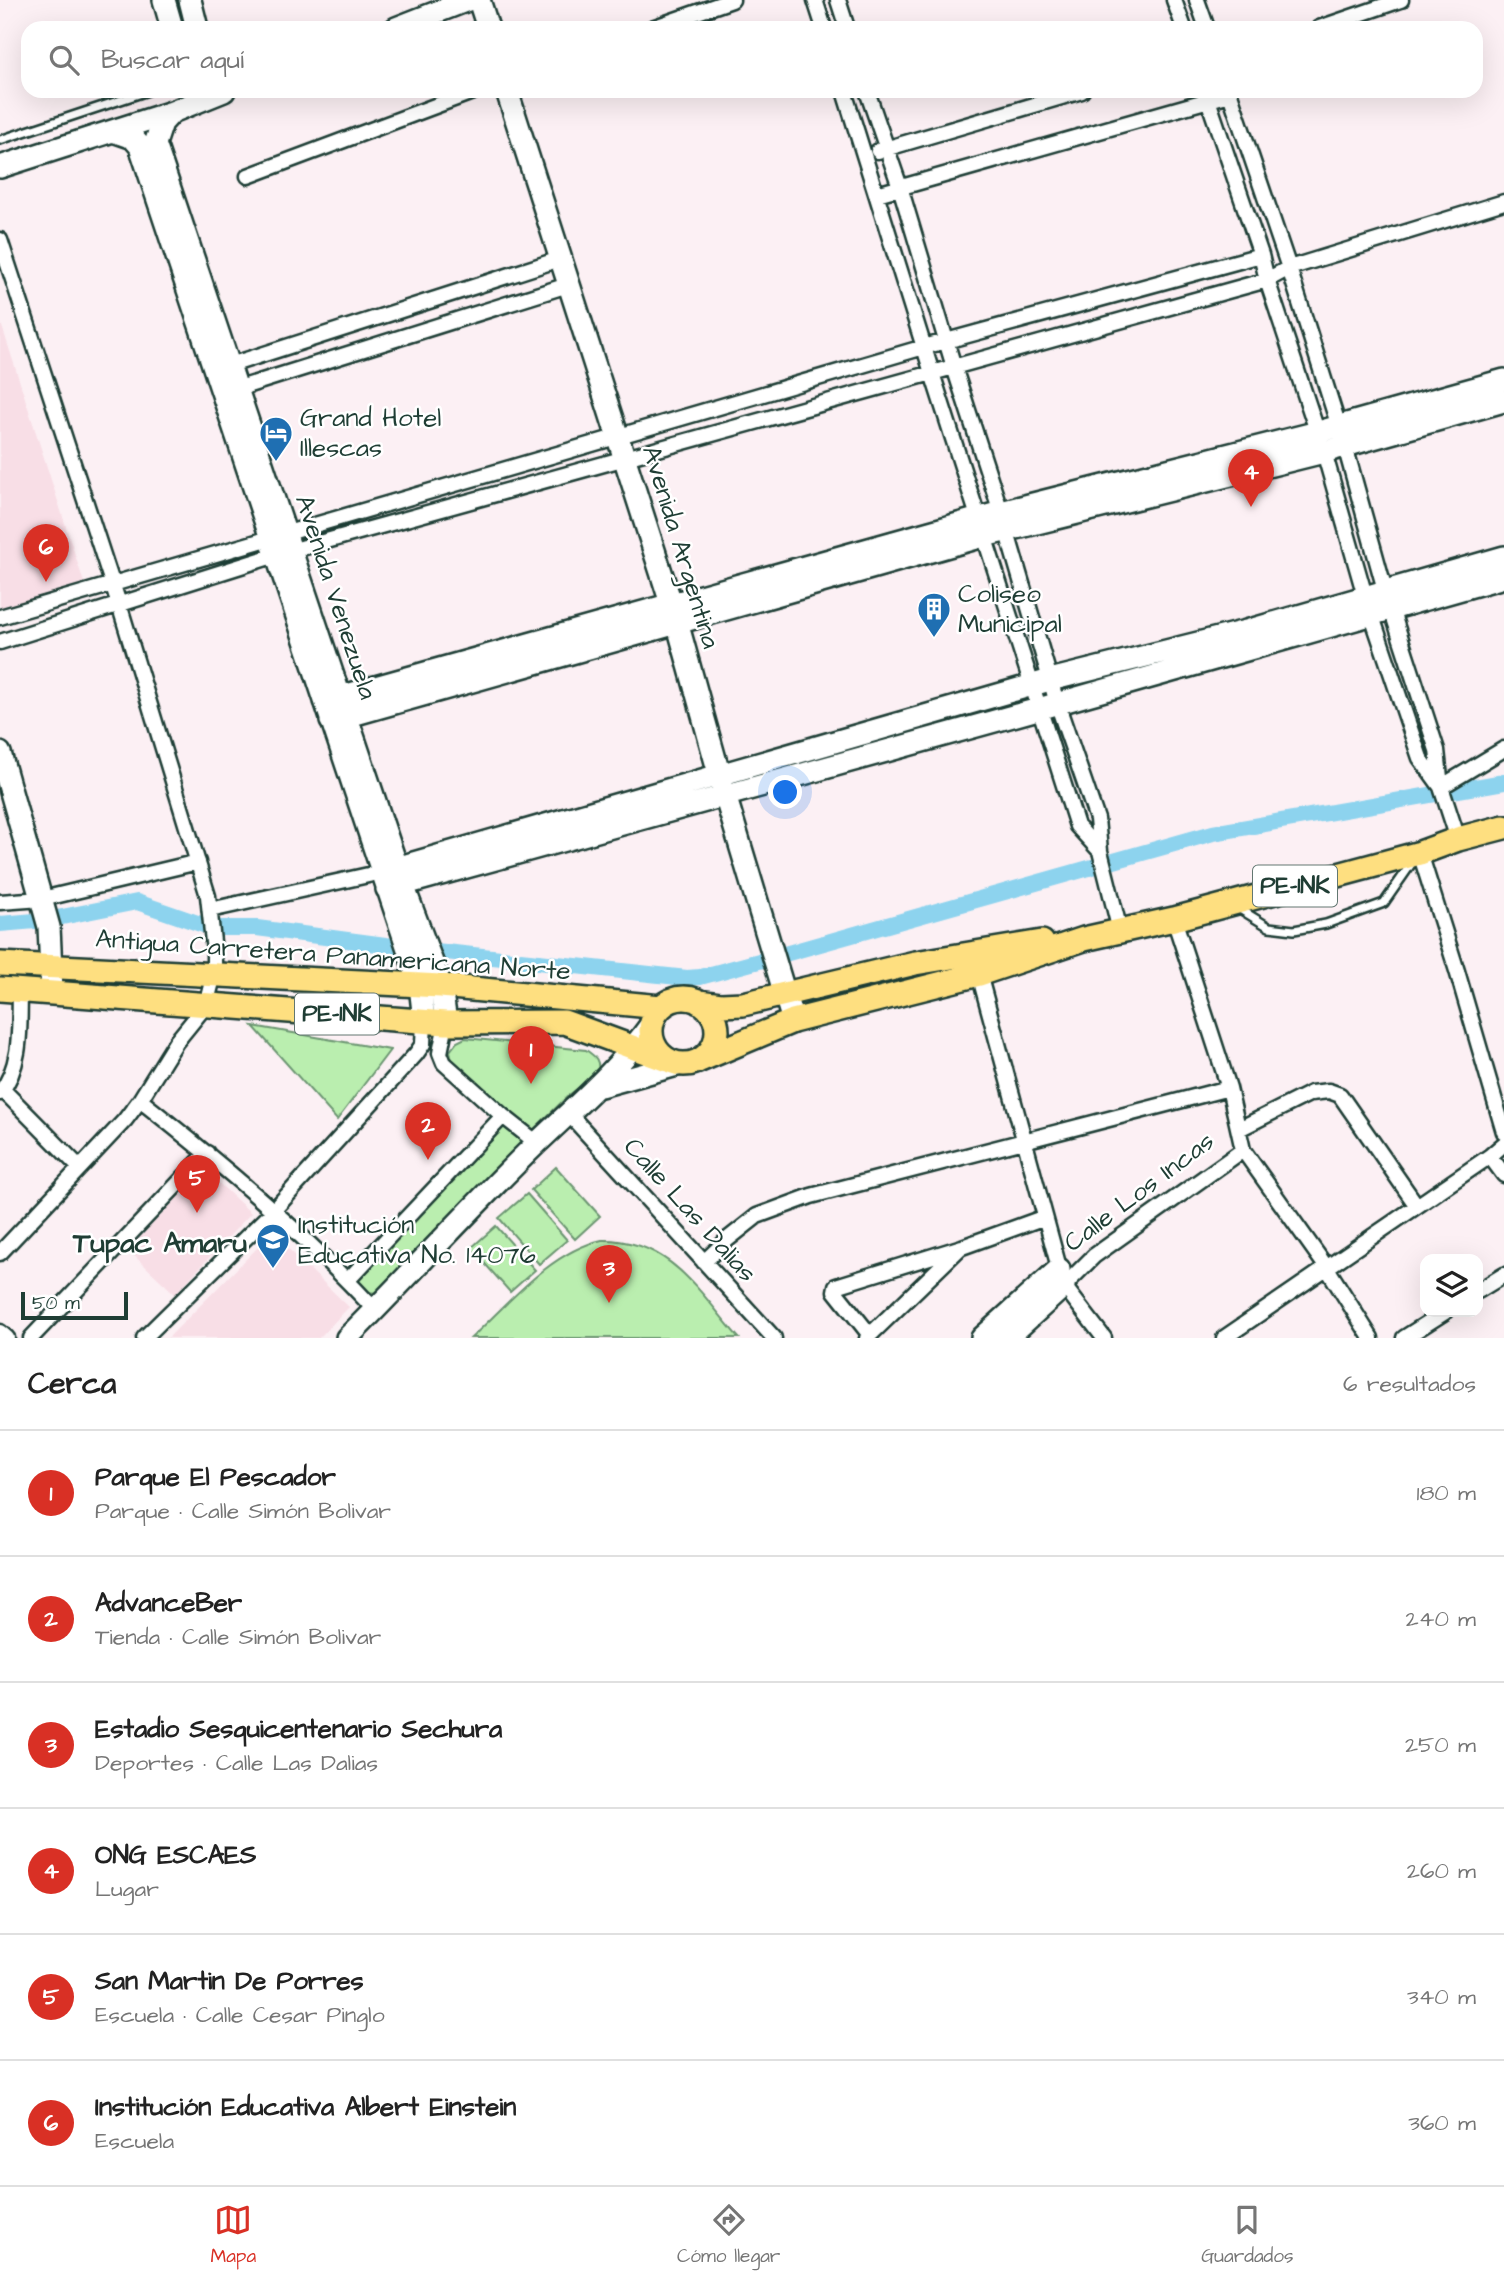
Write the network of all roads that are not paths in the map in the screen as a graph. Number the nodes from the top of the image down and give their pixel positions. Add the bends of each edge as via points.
1 (164, 0) edge
2 (190, 0) edge
3 (468, 0) edge
4 (479, 0) edge
5 (732, 0) edge
6 (815, 0) edge
7 (838, 0) edge
8 (1174, 0) edge
9 (1197, 0) edge
10 (1401, 0) edge
11 (170, 21) edge
12 (195, 21) edge
13 (414, 21) edge
14 (486, 21) edge
15 (672, 21) edge
16 (822, 21) edge
17 (845, 21) edge
18 (1182, 21) edge
19 (1204, 21) edge
20 (1340, 21) edge
21 (128, 98) edge
22 (456, 98) edge
23 (509, 98) edge
24 (846, 98) edge
25 (869, 98) edge
26 (1058, 98) edge
27 (1200, 98) edge
28 (1208, 98) edge
29 (1232, 98) edge
30 (184, 102) edge
31 (113, 131) junction
32 (0, 140) edge
33 (886, 148) junction
34 (864, 155) junction
35 (0, 167) edge
36 (248, 176) dead end
37 (900, 187) junction
38 (877, 194) junction
39 (1504, 202) edge
40 (0, 240) edge
41 (1261, 255) junction
42 (559, 260) junction
43 (1289, 268) junction
44 (1267, 280) junction
45 (568, 285) junction
46 (946, 341) junction
47 (924, 347) junction
48 (954, 367) junction
49 (222, 368) junction
50 (932, 373) junction
51 (1504, 380) edge
52 (229, 391) junction
53 (1491, 398) edge
54 (1342, 436) junction
55 (618, 438) junction
56 (1321, 442) junction
57 (625, 459) junction
58 (1004, 521) junction
59 (982, 527) junction
60 (281, 545) junction
61 (1504, 557) edge
62 (1504, 577) edge
63 (112, 584) junction
64 (1378, 602) junction
65 (119, 604) junction
66 (674, 614) junction
67 (0, 617) edge
68 (0, 642) edge
69 (1042, 683) junction
70 (1048, 706) junction
71 (336, 709) junction
72 (1504, 749) edge
73 (0, 753) edge
74 (722, 785) junction
75 (1441, 787) junction
76 (1504, 827) edge
77 (1458, 839) junction
78 (1100, 851) junction
79 (1420, 853) junction
80 (198, 862) junction
81 (392, 878) junction
82 (42, 899) junction
83 (0, 902) edge
84 (1231, 904) junction
85 (211, 910) junction
86 (1174, 919) junction
87 (1120, 931) junction
88 (1084, 939) junction
89 (0, 964) edge
90 (51, 966) junction
91 (214, 974) junction
92 (979, 974) junction
93 (431, 986) junction
94 (10, 989) edge
95 (52, 992) junction
96 (786, 993) junction
97 (699, 1002) junction
98 (206, 1004) junction
99 (657, 1015) junction
100 (793, 1021) junction
101 (435, 1022) junction
102 (595, 1033) junction
103 (634, 1048) junction
104 (683, 1061) junction
105 (602, 1083) junction
106 (1228, 1088) junction
107 (1, 1091) edge
108 (140, 1100) junction
109 (569, 1114) junction
110 (503, 1116) junction
111 (1238, 1129) junction
112 (1504, 1132) edge
113 (1024, 1141) junction
114 (537, 1143) junction
115 (1504, 1144) edge
116 (1243, 1150) junction
117 (207, 1153) junction
118 (1490, 1156) junction
119 (79, 1167) junction
120 (1504, 1175) edge
121 (1417, 1206) junction
122 (272, 1212) junction
123 (1045, 1217) junction
124 (961, 1247) junction
125 (0, 1253) edge
126 (704, 1262) junction
127 (1326, 1268) junction
128 (1504, 1275) edge
129 (1061, 1277) junction
130 (348, 1280) junction
131 (1483, 1288) edge
132 (375, 1310) junction
133 (1437, 1317) edge
134 (0, 1332) edge
135 (869, 1336) edge
136 (7, 1338) edge
137 (31, 1338) edge
138 (144, 1338) edge
139 (346, 1338) edge
140 (774, 1338) edge
141 (982, 1338) edge
142 (1007, 1338) edge
143 (1104, 1338) edge
144 (1224, 1338) edge
145 (1371, 1338) edge
146 (1404, 1338) edge

1 - 11 street
2 - 12 street
3 - 13 street
4 - 14 street
5 - 15 street
6 - 16 street
7 - 17 street
8 - 18 street
9 - 19 street
10 - 20 street
21 - 32 lane
22 - 36 street
23 - 42 street, Avenida Argentina
24 - 34 street
25 - 33 street
26 - 33 street
27 - 37 street
28 - 41 street
29 - 43 street
30 - 31 street
30 - 49 street, Avenida Venezuela via 162,123 155,144
31 - 35 street
31 - 49 street, Avenida Venezuela via 140,146
33 - 34 street
33 - 37 street
34 - 38 street
37 - 38 street
37 - 46 street
38 - 47 street
39 - 43 street
40 - 63 street
41 - 44 street
41 - 46 street
42 - 45 street, Avenida Argentina
42 - 49 street
43 - 44 street
43 - 54 street
44 - 48 street
44 - 56 street
45 - 52 street
45 - 55 street, Avenida Argentina
46 - 47 street
46 - 48 street
47 - 50 street
47 - 55 street
48 - 50 street
48 - 58 street
49 - 52 street, Avenida Venezuela
50 - 57 street
50 - 59 street
51 - 53 street
52 - 60 street, Avenida Venezuela
53 - 54 street
54 - 56 street
54 - 64 street
55 - 57 street, Avenida Argentina
55 - 60 street
56 - 58 street
56 - 64 street
57 - 60 street
57 - 66 street, Avenida Argentina
58 - 59 street
58 - 69 street
59 - 66 street
59 - 69 street
60 - 63 street
60 - 65 street
60 - 71 street, Avenida Venezuela
61 - 64 street
62 - 64 street
63 - 65 street
63 - 67 street
64 - 69 street
64 - 70 street
64 - 75 street via 1437,750
64 - 75 street via 1420,758
65 - 68 street
65 - 80 street
66 - 71 street
66 - 74 street, Avenida Argentina
69 - 70 street
69 - 74 street
70 - 74 street
70 - 78 street via 1097,819
70 - 78 street via 1077,826
71 - 81 street, Avenida Venezuela
72 - 75 street
73 - 82 street
74 - 81 street
74 - 96 street, Avenida Argentina
75 - 77 street
76 - 77 main road, PE-1NK
77 - 79 main road, PE-1NK
78 - 87 street
79 - 84 main road, PE-1NK
79 - 84 lane via 1384,903 1326,924 1294,930 1269,927
79 - 112 street
80 - 82 street
80 - 85 street
81 - 85 street
81 - 93 street, Avenida Venezuela
82 - 83 street
82 - 90 street
84 - 86 main road, PE-1NK
85 - 91 street
86 - 87 main road, PE-1NK
86 - 106 street
87 - 88 main road, PE-1NK
88 - 92 main road, PE-1NK
88 - 96 main road, PE-1NK via 1032,942 915,962
89 - 90 main road, Antigua Carretera Panamericana Norte / PE-1NK
90 - 91 main road, Antigua Carretera Panamericana Norte / PE-1NK
90 - 95 street
91 - 93 main road, Antigua Carretera Panamericana Norte / PE-1NK
91 - 98 street
92 - 100 main road, PE-1NK
92 - 113 street
93 - 99 main road, Antigua Carretera Panamericana Norte / PE-1NK
93 - 101 street, Avenida Venezuela
94 - 95 main road, Antigua Carretera Panamericana Norte / PE-1NK
94 - 107 street via 16,1058
95 - 98 main road, Antigua Carretera Panamericana Norte / PE-1NK
96 - 97 main road, PE-1NK via 743,1004
96 - 100 street, Avenida Argentina
97 - 99 main road, PE-1NK via 679,999
97 - 104 main road via 713,1017 716,1036 711,1050
98 - 101 main road, Antigua Carretera Panamericana Norte / PE-1NK
98 - 108 street
99 - 103 street
99 - 104 main road via 654,1044 659,1053
100 - 104 main road, PE-1NK
101 - 102 main road, Antigua Carretera Panamericana Norte / PE-1NK via 564,1022
101 - 110 street via 444,1063
101 - 122 street via 416,1054
102 - 103 main road, Antigua Carretera Panamericana Norte / PE-1NK
102 - 105 street via 609,1064
103 - 104 main road, Antigua Carretera Panamericana Norte / PE-1NK
103 - 105 street
104 - 105 street
105 - 109 street
106 - 111 street
106 - 113 street
107 - 119 street
108 - 117 street
108 - 119 street
109 - 114 street
109 - 126 street, Calle Las Dalias
110 - 114 street
110 - 130 street
111 - 116 street
111 - 121 street via 1311,1093 1340,1094
113 - 123 street
113 - 126 street via 800,1200 757,1216
114 - 132 street
115 - 118 street
116 - 127 street
116 - 129 street, Calle Los Incas
117 - 122 street
117 - 137 street
118 - 120 street
118 - 121 street
119 - 125 street
121 - 127 street
122 - 130 street
122 - 138 street
123 - 124 street
123 - 129 street
124 - 135 street
124 - 135 street via 836,1286 835,1291
126 - 140 street, Calle Las Dalias
127 - 144 street
127 - 145 street
128 - 131 street
129 - 141 street
129 - 142 street, Calle Los Incas
129 - 143 street
130 - 132 street
132 - 139 street
133 - 146 street
134 - 136 street

